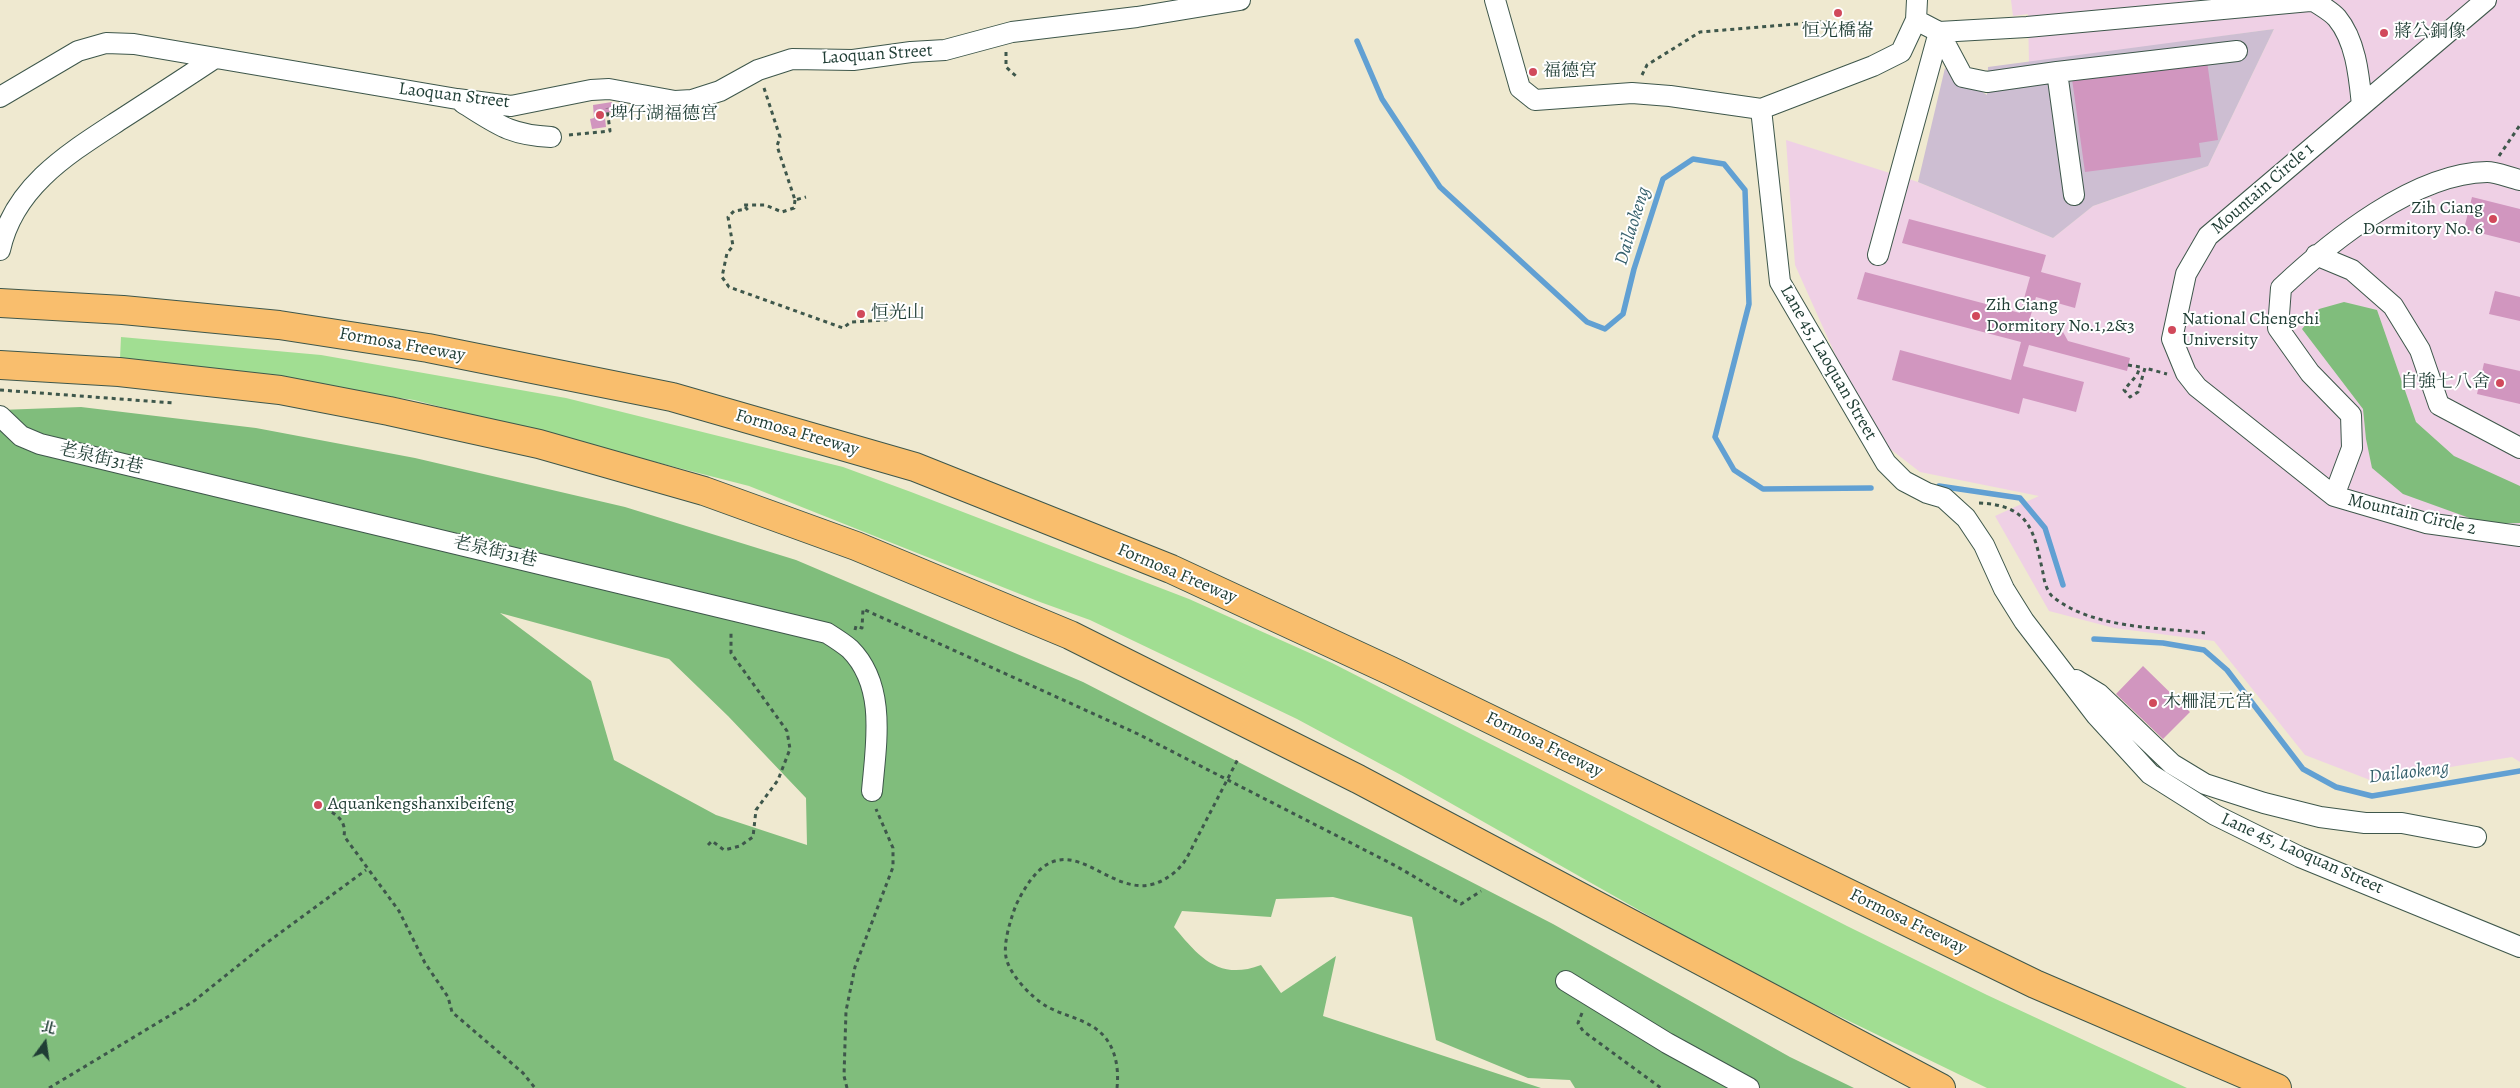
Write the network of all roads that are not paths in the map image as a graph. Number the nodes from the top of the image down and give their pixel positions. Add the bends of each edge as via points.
1 (1240, 0) edge
2 (1495, 0) edge
3 (1917, 0) edge
4 (2486, 0) edge
5 (2318, 1) edge
6 (1916, 20) junction
7 (1939, 32) junction
8 (2237, 51) dead end
9 (215, 58) junction
10 (2057, 72) junction
11 (0, 97) edge
12 (457, 100) junction
13 (2362, 105) junction
14 (1761, 109) junction
15 (551, 137) road end
16 (2520, 180) edge
17 (2074, 195) dead end
18 (0, 250) edge
19 (1878, 255) dead end
20 (2316, 256) junction
21 (0, 303) edge
22 (0, 364) edge
23 (0, 416) edge
24 (2520, 448) edge
25 (2334, 496) junction
26 (2520, 536) edge
27 (2063, 672) junction
28 (872, 791) road end
29 (2476, 837) dead end
30 (2520, 947) edge
31 (1566, 981) dead end
32 (1749, 1088) edge
33 (1941, 1088) edge
34 (2277, 1088) edge

1 - 12 street, Laoquan Street via 999,35 945,50 843,60 792,59 758,70 720,91 692,100 675,101 610,89 511,106
2 - 14 street via 1520,88 1535,100 1632,93
3 - 6 street
4 - 13 street, Mountain Circle 1
5 - 7 street via 2027,28
5 - 13 street via 2336,17 2349,39 2359,74
6 - 7 street
6 - 14 street via 1901,52
7 - 10 street via 1963,77 1987,82
7 - 19 street
8 - 10 street
9 - 11 street, Laoquan Street via 134,44 106,43 78,51
9 - 12 street, Laoquan Street
9 - 18 street via 57,161 11,215
10 - 17 street
12 - 15 street via 508,130
13 - 25 street, Mountain Circle 1 via 2208,236 2186,274 2172,339 2186,373 2197,387
14 - 27 street, Lane 45, Laoquan Street via 1780,282 1886,463 1904,480 1936,495 1966,518 2024,621
16 - 20 street via 2488,172 2450,177 2421,188 2359,225
20 - 24 street via 2352,270 2393,306 2420,350 2439,405
20 - 25 street via 2281,288 2278,328 2310,373 2351,415 2352,448
21 - 34 highway, Formosa Freeway via 280,324 438,350 672,397 915,467 1171,569 1400,675 2035,984
22 - 33 highway via 119,372 280,390 389,411 539,444 704,491 856,546 1070,635 1358,779
23 - 28 street, 老泉街31巷 via 21,436 40,444 827,633 850,650 873,690 878,727
25 - 26 street, Mountain Circle 2 via 2426,523
27 - 29 street via 2099,694 2172,764 2205,784 2320,817 2365,823 2402,823
27 - 30 street, Lane 45, Laoquan Street via 2096,715 2150,774 2215,816 2300,857
31 - 32 street via 1667,1043

